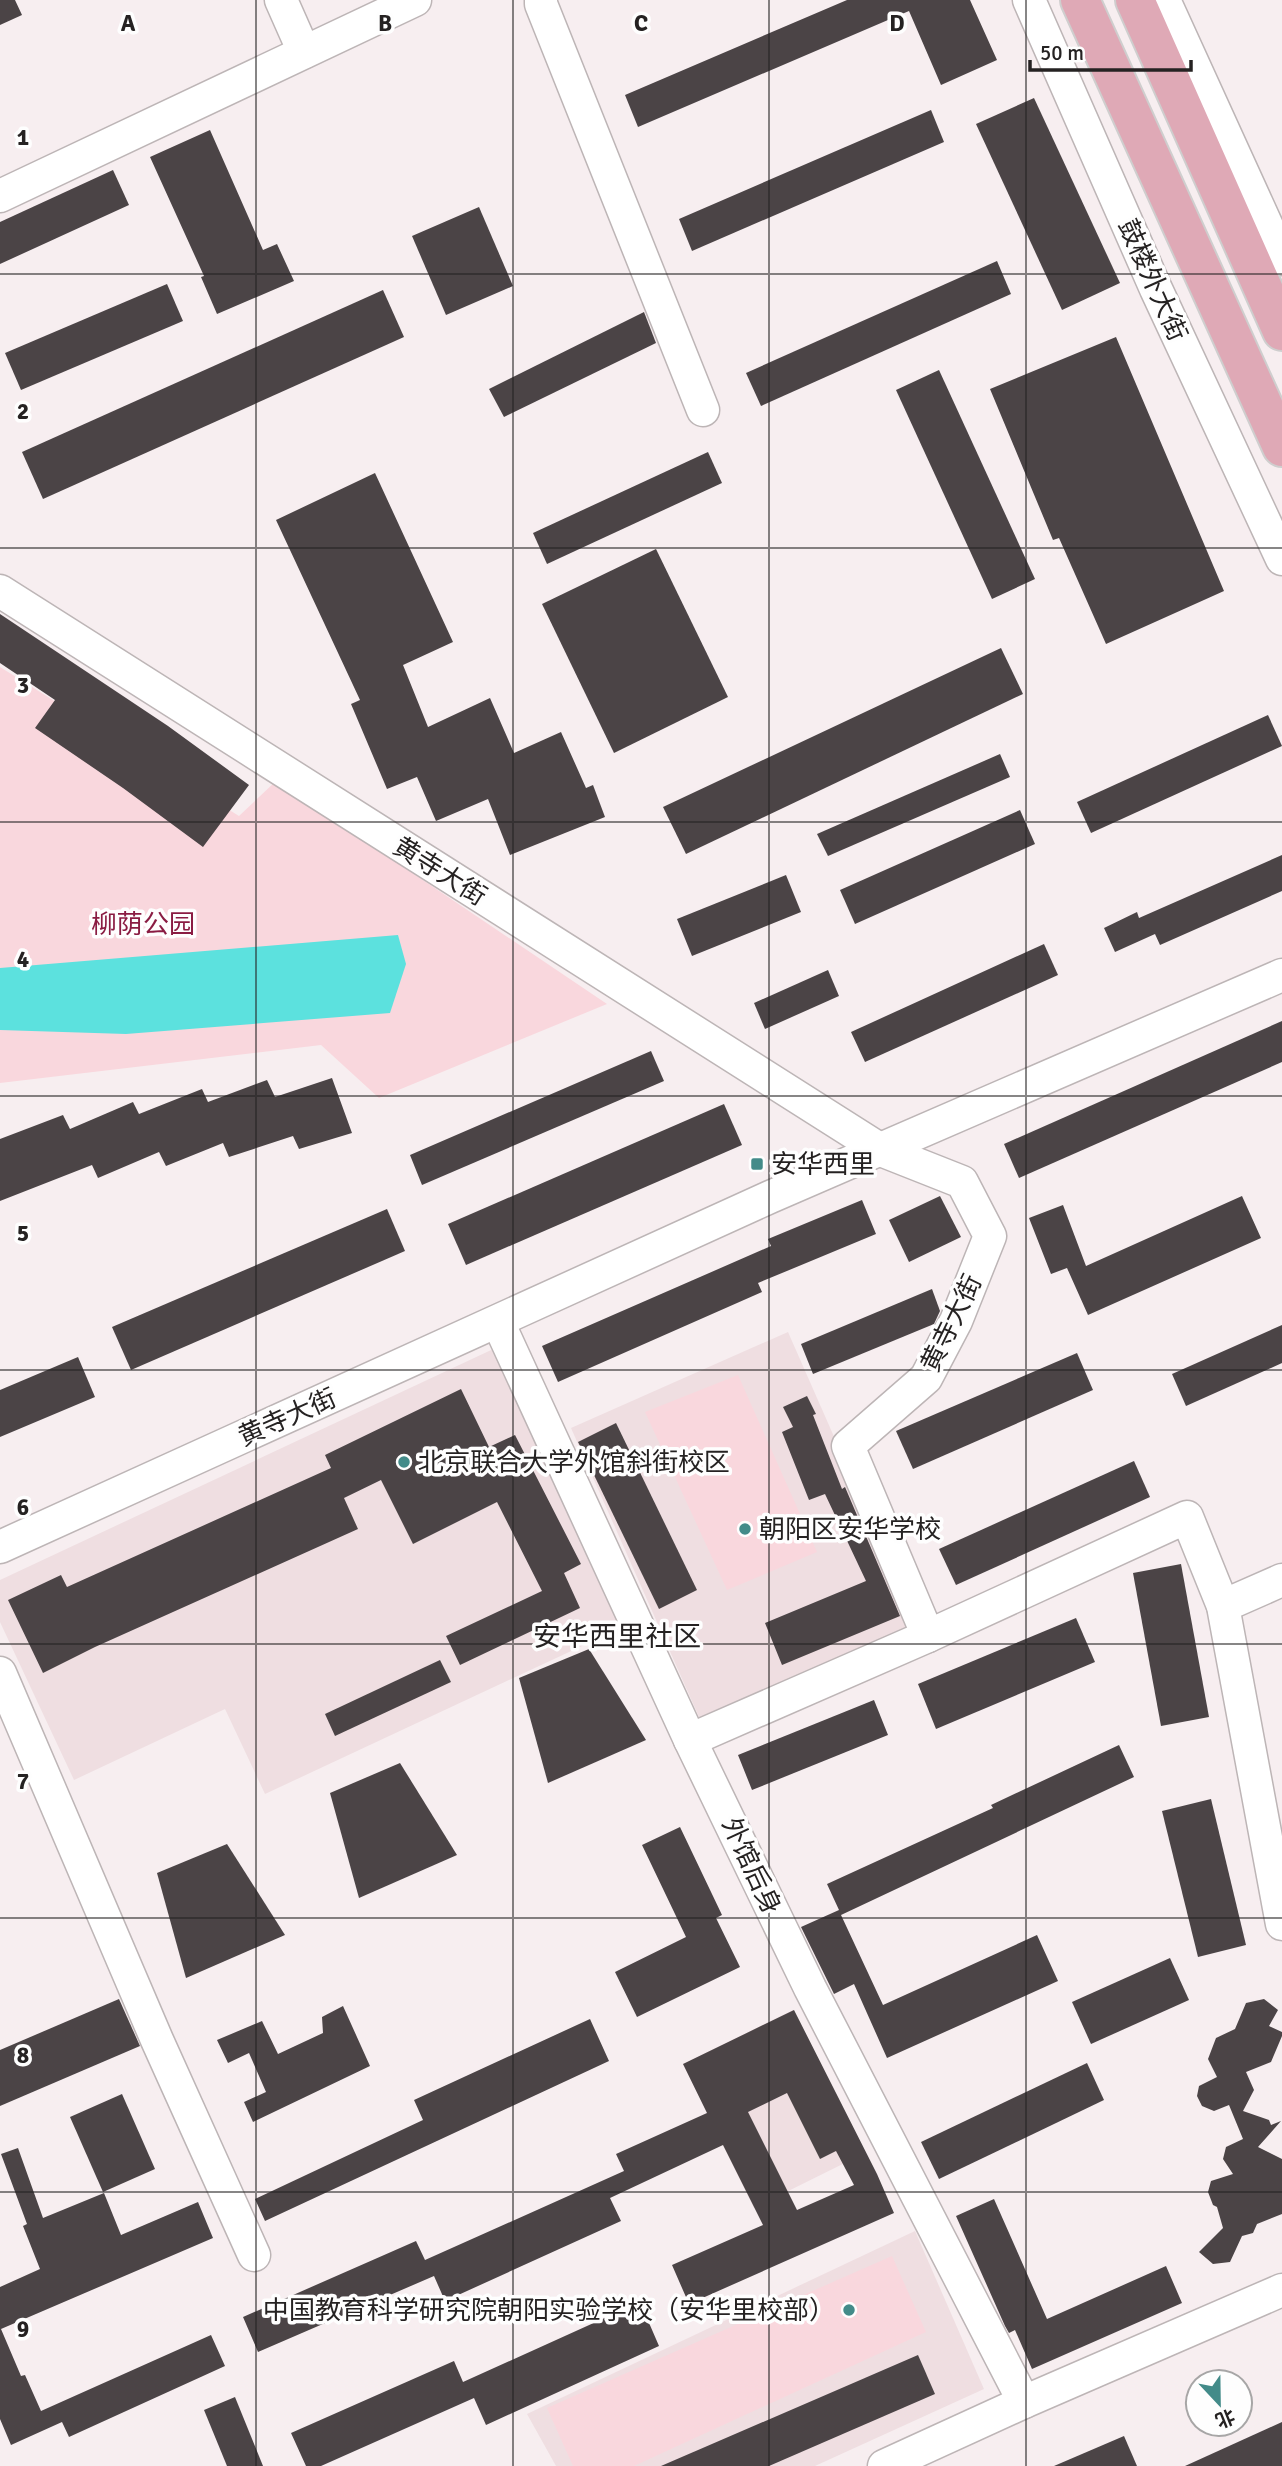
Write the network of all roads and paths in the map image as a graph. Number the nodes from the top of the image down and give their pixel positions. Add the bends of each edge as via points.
1 (281, 0) edge
2 (415, 0) edge
3 (541, 0) edge
4 (1029, 0) edge
5 (1080, 0) edge
6 (1135, 0) edge
7 (1164, 0) edge
8 (304, 52) junction
9 (0, 196) edge
10 (1282, 259) edge
11 (1282, 331) edge
12 (703, 410) dead end
13 (1282, 447) edge
14 (1282, 559) edge
15 (0, 591) edge
16 (1282, 975) edge
17 (880, 1150) junction
18 (498, 1321) junction
19 (0, 1547) edge
20 (1282, 1580) edge
21 (1223, 1606) junction
22 (928, 1636) junction
23 (0, 1672) edge
24 (690, 1740) junction
25 (1282, 1924) edge
26 (254, 2255) dead end
27 (1282, 2290) edge
28 (1024, 2402) junction
29 (884, 2466) edge

1 - 8 street
2 - 8 street
3 - 12 street
4 - 14 street, 鼓楼外大街
5 - 13 main road, 鼓楼外大街
6 - 11 main road
7 - 10 street
8 - 9 street
15 - 17 street, 黄寺大街
16 - 17 street, 黄寺大街
17 - 18 street, 黄寺大街
17 - 22 street, 黄寺大街 via 962,1182 990,1236 956,1321 926,1378 848,1446
18 - 19 street, 黄寺大街
18 - 24 street, 外馆后身
20 - 21 street
21 - 22 street via 1187,1517
21 - 25 street
22 - 24 street
23 - 26 street
24 - 28 street, 外馆后身 via 810,1988
27 - 28 street
28 - 29 street

